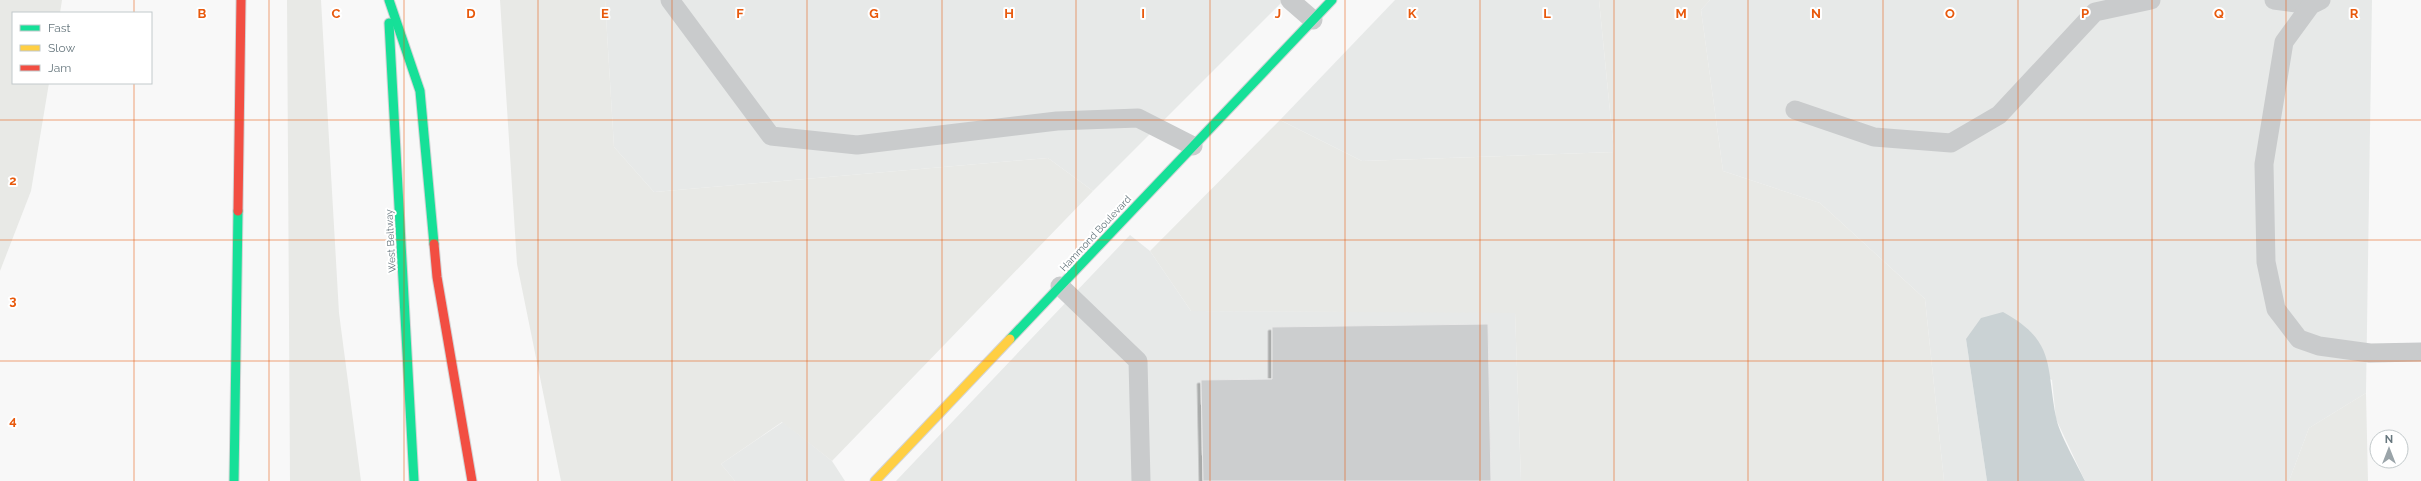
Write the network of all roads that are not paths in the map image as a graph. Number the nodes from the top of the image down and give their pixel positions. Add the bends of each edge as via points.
1 (241, 0) edge
2 (389, 0) edge
3 (670, 0) edge
4 (1290, 0) edge
5 (1332, 0) edge
6 (2151, 0) edge
7 (2274, 0) edge
8 (2316, 3) edge
9 (1312, 20) junction
10 (1794, 110) dead end
11 (1193, 146) junction
12 (1060, 286) junction
13 (2421, 352) edge
14 (234, 481) edge
15 (414, 481) edge
16 (472, 481) edge
17 (875, 481) edge
18 (1141, 481) edge

1 - 14 main road
2 - 15 main road, West Beltway
2 - 16 main road via 420,91 437,277
3 - 11 lane via 771,136 857,145 1057,121 1138,118
4 - 9 lane
5 - 9 main road, Hammond Boulevard
6 - 10 lane via 2095,12 1999,115 1951,143 1874,138
7 - 8 lane
8 - 13 lane via 2284,42 2264,164 2266,262 2276,309 2298,339 2319,346 2370,354
9 - 11 main road, Hammond Boulevard
11 - 12 main road, Hammond Boulevard
12 - 17 main road, Hammond Boulevard
12 - 18 lane via 1138,361

